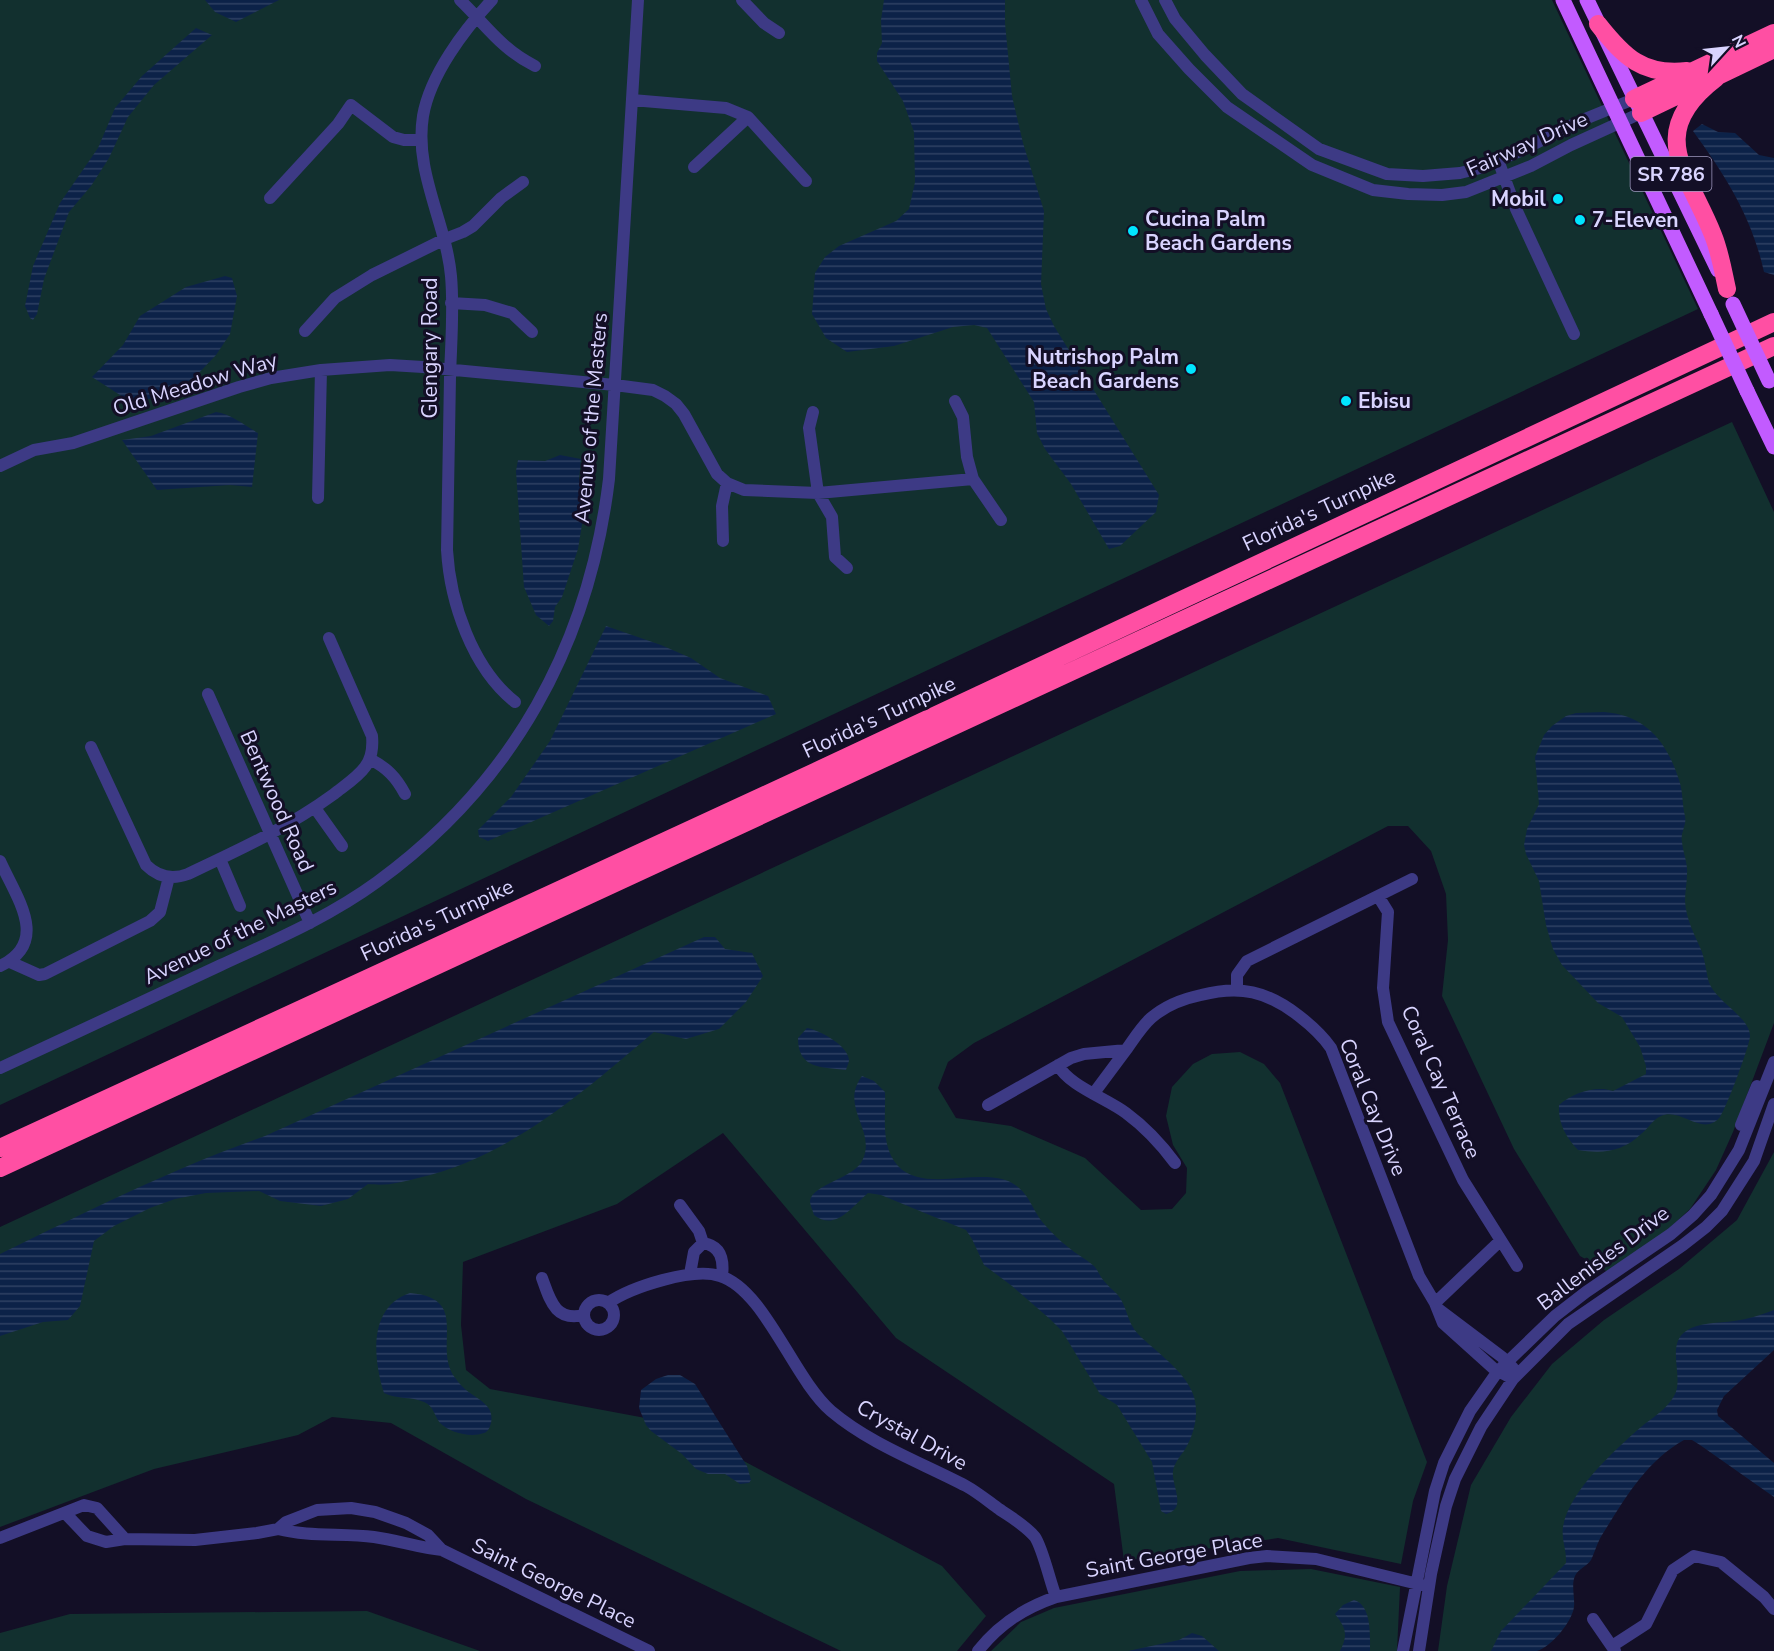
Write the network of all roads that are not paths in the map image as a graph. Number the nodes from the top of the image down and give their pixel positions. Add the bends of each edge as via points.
1 (460, 0) edge
2 (492, 0) edge
3 (638, 0) edge
4 (742, 0) edge
5 (1142, 0) edge
6 (1165, 0) edge
7 (1563, 0) edge
8 (1587, 0) edge
9 (477, 16) junction
10 (1598, 24) junction
11 (779, 33) dead end
12 (1774, 33) edge
13 (1774, 49) edge
14 (535, 66) dead end
15 (1694, 70) junction
16 (1716, 78) junction
17 (632, 100) junction
18 (1638, 106) junction
19 (1613, 107) junction
20 (748, 117) junction
21 (1620, 123) junction
22 (421, 140) junction
23 (1498, 160) junction
24 (694, 167) dead end
25 (1504, 178) junction
26 (806, 181) dead end
27 (523, 182) dead end
28 (270, 198) dead end
29 (445, 239) junction
30 (1730, 296) junction
31 (452, 303) junction
32 (1774, 322) edge
33 (305, 331) dead end
34 (532, 332) dead end
35 (1575, 334) dead end
36 (1774, 346) edge
37 (450, 369) junction
38 (321, 370) junction
39 (615, 385) junction
40 (1772, 385) edge
41 (955, 401) dead end
42 (813, 412) dead end
43 (1774, 447) edge
44 (2, 462) edge
45 (973, 479) junction
46 (727, 483) junction
47 (818, 493) junction
48 (318, 498) dead end
49 (1001, 520) dead end
50 (723, 542) dead end
51 (847, 568) dead end
52 (328, 638) dead end
53 (208, 694) dead end
54 (515, 702) dead end
55 (91, 747) dead end
56 (370, 759) junction
57 (405, 794) dead end
58 (315, 808) junction
59 (271, 835) junction
60 (342, 846) dead end
61 (220, 859) junction
62 (0, 861) edge
63 (170, 877) junction
64 (1412, 879) dead end
65 (1378, 896) junction
66 (240, 906) dead end
67 (310, 923) junction
68 (5, 964) edge
69 (1237, 989) junction
70 (1126, 1050) junction
71 (1774, 1055) edge
72 (1774, 1062) edge
73 (1058, 1065) junction
74 (0, 1068) edge
75 (1094, 1093) junction
76 (988, 1105) dead end
77 (1756, 1110) junction
78 (1773, 1114) edge
79 (0, 1148) edge
80 (1733, 1159) junction
81 (1175, 1163) dead end
82 (0, 1168) edge
83 (680, 1205) dead end
84 (1500, 1240) junction
85 (703, 1243) junction
86 (1517, 1266) dead end
87 (690, 1274) junction
88 (722, 1276) junction
89 (542, 1278) dead end
90 (608, 1303) junction
91 (1436, 1305) junction
92 (584, 1315) junction
93 (1503, 1366) junction
94 (1516, 1377) junction
95 (65, 1513) junction
96 (278, 1528) junction
97 (0, 1538) edge
98 (125, 1539) junction
99 (442, 1550) junction
100 (1416, 1582) junction
101 (1429, 1587) junction
102 (1056, 1597) junction
103 (1774, 1609) edge
104 (1593, 1618) dead end
105 (1613, 1648) edge
106 (649, 1651) edge
107 (978, 1651) edge
108 (1403, 1651) edge
109 (1419, 1651) edge

1 - 9 street
2 - 9 street, Glengary Road
3 - 17 street, Avenue of the Masters
4 - 11 street
5 - 25 street, Fairway Drive via 1158,34 1227,107 1311,165 1373,190 1408,194 1467,192
6 - 23 street, Fairway Drive via 1175,19 1242,94 1329,154 1387,174 1411,175 1460,173
7 - 19 main road, SR 786
8 - 10 main road, SR 786
9 - 14 street via 518,58
9 - 22 street, Glengary Road via 433,84 423,116
10 - 15 highway via 1619,50 1636,63 1668,73
10 - 18 main road, SR 786
12 - 15 highway
13 - 16 highway
15 - 18 highway
16 - 18 highway
16 - 30 highway via 1685,108 1676,145 1680,165 1714,237
17 - 20 street via 726,108
17 - 39 street, Avenue of the Masters
18 - 19 street, Fairway Drive
18 - 21 street, Fairway Drive
18 - 30 main road, SR 786
19 - 21 main road, SR 786
19 - 23 street, Fairway Drive
20 - 24 street
20 - 26 street
21 - 25 street, Fairway Drive
21 - 43 main road, SR 786, bridge
22 - 28 street via 393,137 351,105
22 - 29 street, Glengary Road via 425,174
23 - 25 street
25 - 35 street
27 - 29 street via 473,226
29 - 31 street, Glengary Road
29 - 33 street via 356,284 335,298
30 - 40 main road, SR 786, bridge
31 - 34 street via 485,305 512,313
31 - 37 street, Glengary Road
32 - 79 highway, Florida's Turnpike
36 - 82 highway, Florida's Turnpike
37 - 38 street, Old Meadow Way via 390,366
37 - 39 street, Old Meadow Way
37 - 54 street, Glengary Road via 448,572 459,614 480,662 492,681
38 - 44 street, Old Meadow Way via 239,387 73,443 34,450
38 - 48 street
39 - 46 street, Old Meadow Way via 653,390 676,404 713,468
39 - 67 street, Avenue of the Masters via 609,479 595,561 568,644 533,713 494,770 440,830 376,883
41 - 45 street via 963,417
42 - 47 street via 809,428
45 - 47 street
45 - 49 street
46 - 47 street via 752,492
46 - 50 street via 722,506
47 - 51 street via 832,516 835,556
52 - 56 street via 370,730
53 - 59 street, Bentwood Road
55 - 63 street via 142,860 156,873
56 - 57 street via 397,778
56 - 58 street
58 - 59 street
58 - 60 street
59 - 61 street
59 - 67 street, Bentwood Road
61 - 63 street
61 - 66 street
62 - 68 street via 28,928 24,947
63 - 68 street via 156,918 45,974
64 - 65 street
65 - 69 street via 1247,961 1237,975
65 - 84 street, Coral Cay Terrace via 1388,912 1383,988 1388,1022 1463,1180
67 - 74 street, Avenue of the Masters
69 - 70 street, Coral Cay Drive via 1173,1003 1150,1019
69 - 91 street, Coral Cay Drive via 1260,993 1282,1003 1315,1028 1331,1048 1419,1276
70 - 73 street via 1077,1055
70 - 75 street, Coral Cay Drive
71 - 80 street via 1740,1128
72 - 77 street, Ballenisles Drive
73 - 75 street via 1063,1075
73 - 76 street
75 - 81 street via 1146,1130
77 - 78 street
77 - 80 street, Ballenisles Drive
78 - 94 street, Ballenisles Drive via 1754,1161 1722,1211 1706,1227 1568,1324
80 - 93 street, Ballenisles Drive via 1711,1195 1693,1215 1555,1316
83 - 85 street via 699,1230
84 - 86 street, Coral Cay Terrace
84 - 91 street
85 - 87 street via 694,1252
85 - 88 street via 719,1253
87 - 88 street
87 - 90 street
88 - 102 street, Crystal Drive via 754,1300 809,1386 830,1410 871,1439 968,1488 1024,1526 1037,1540
89 - 92 street via 559,1311 571,1316
90 - 92 street via 595,1301 587,1306
90 - 92 street via 614,1317 606,1329 591,1328
91 - 93 street, Coral Cay Drive
93 - 94 street, Coral Cay Drive
93 - 100 street, Ballenisles Drive via 1470,1411 1444,1463
94 - 101 street, Ballenisles Drive via 1481,1427 1455,1479
95 - 97 street
95 - 98 street, Saint George Place via 81,1532 93,1539
95 - 98 street via 91,1505
96 - 98 street, Saint George Place via 195,1540
96 - 99 street, Saint George Place via 298,1534 349,1535
96 - 99 street, Saint George Place via 317,1510 367,1510 406,1523 428,1535
99 - 106 street, Saint George Place
100 - 101 street, Saint George Place
100 - 102 street, Saint George Place via 1316,1559 1267,1556
100 - 108 street, Ballenisles Drive
101 - 109 street, Ballenisles Drive
102 - 107 street, Saint George Place via 1010,1618
103 - 105 street via 1721,1562 1694,1556 1673,1570 1646,1624
104 - 105 street

